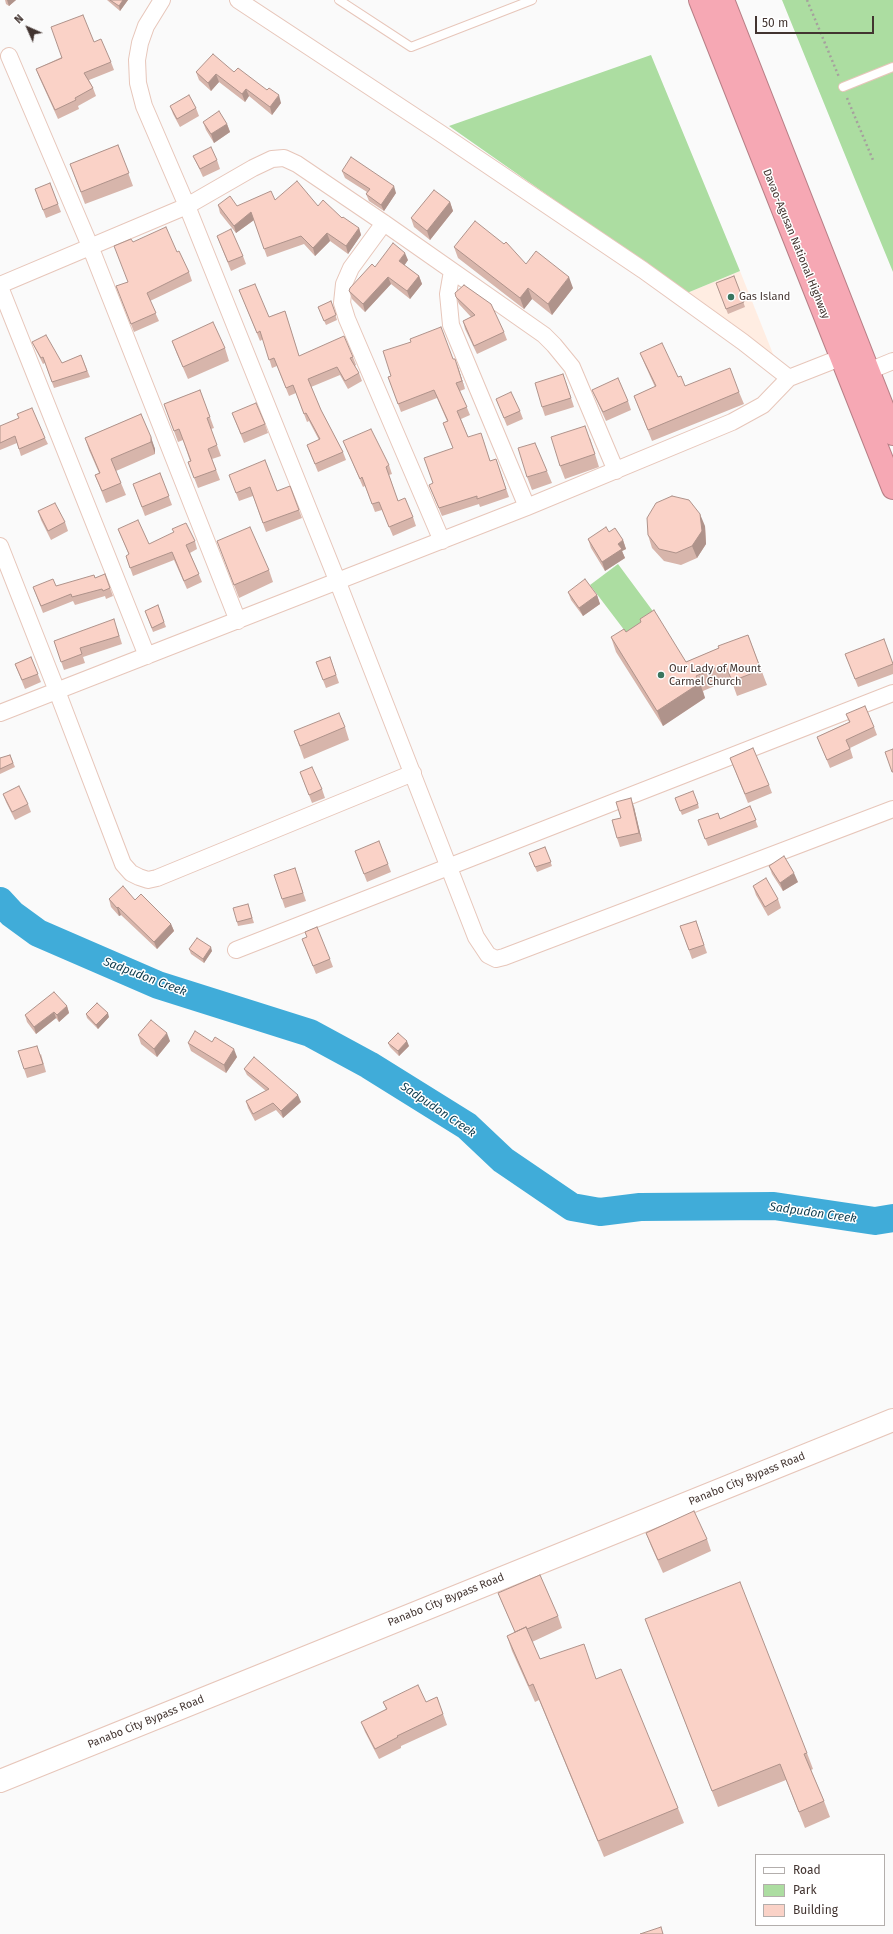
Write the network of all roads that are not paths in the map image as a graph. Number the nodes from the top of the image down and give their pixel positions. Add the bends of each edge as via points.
1 (162, 0) edge
2 (238, 0) edge
3 (339, 0) edge
4 (532, 0) edge
5 (700, 0) edge
6 (722, 0) edge
7 (9, 56) dead end
8 (893, 68) edge
9 (843, 87) dead end
10 (759, 121) junction
11 (186, 206) junction
12 (384, 223) junction
13 (90, 246) junction
14 (452, 271) junction
15 (0, 286) edge
16 (850, 354) junction
17 (893, 361) edge
18 (859, 375) junction
19 (789, 378) junction
20 (893, 434) edge
21 (616, 471) junction
22 (893, 488) edge
23 (527, 507) junction
24 (442, 540) junction
25 (0, 546) edge
26 (337, 580) junction
27 (238, 621) junction
28 (147, 656) junction
29 (58, 691) junction
30 (893, 693) edge
31 (0, 713) edge
32 (413, 774) junction
33 (893, 810) edge
34 (449, 867) junction
35 (236, 950) dead end
36 (893, 1420) edge
37 (0, 1781) edge

1 - 11 street via 146,26 140,43 137,60 138,83 144,106
2 - 19 street via 643,270
3 - 4 lane via 411,47
5 - 10 highway, Davao-Agusan National Highway
6 - 10 highway, Davao-Agusan National Highway
7 - 13 street
8 - 9 lane
10 - 16 highway, Davao-Agusan National Highway
11 - 12 street via 253,168 272,159 284,158 297,164
11 - 13 street
11 - 26 street
12 - 14 street
12 - 24 street via 351,268 344,284 342,303
13 - 15 street
13 - 27 street
14 - 21 street via 544,335 564,355 572,367
14 - 23 street via 448,294 451,325
15 - 28 street
16 - 18 highway, Davao-Agusan National Highway
16 - 19 street
17 - 18 street
18 - 20 highway, Davao-Agusan National Highway
18 - 22 highway, Davao-Agusan National Highway
19 - 21 street via 763,405 749,414
21 - 23 street
23 - 24 street
24 - 26 street
25 - 29 street
26 - 27 street
26 - 32 street
27 - 28 street
28 - 29 street
29 - 31 street
29 - 32 street via 123,864 131,873 148,880
30 - 34 street
32 - 34 street
33 - 34 street via 496,959 488,956 476,938
34 - 35 street
36 - 37 main road, Panabo City Bypass Road

